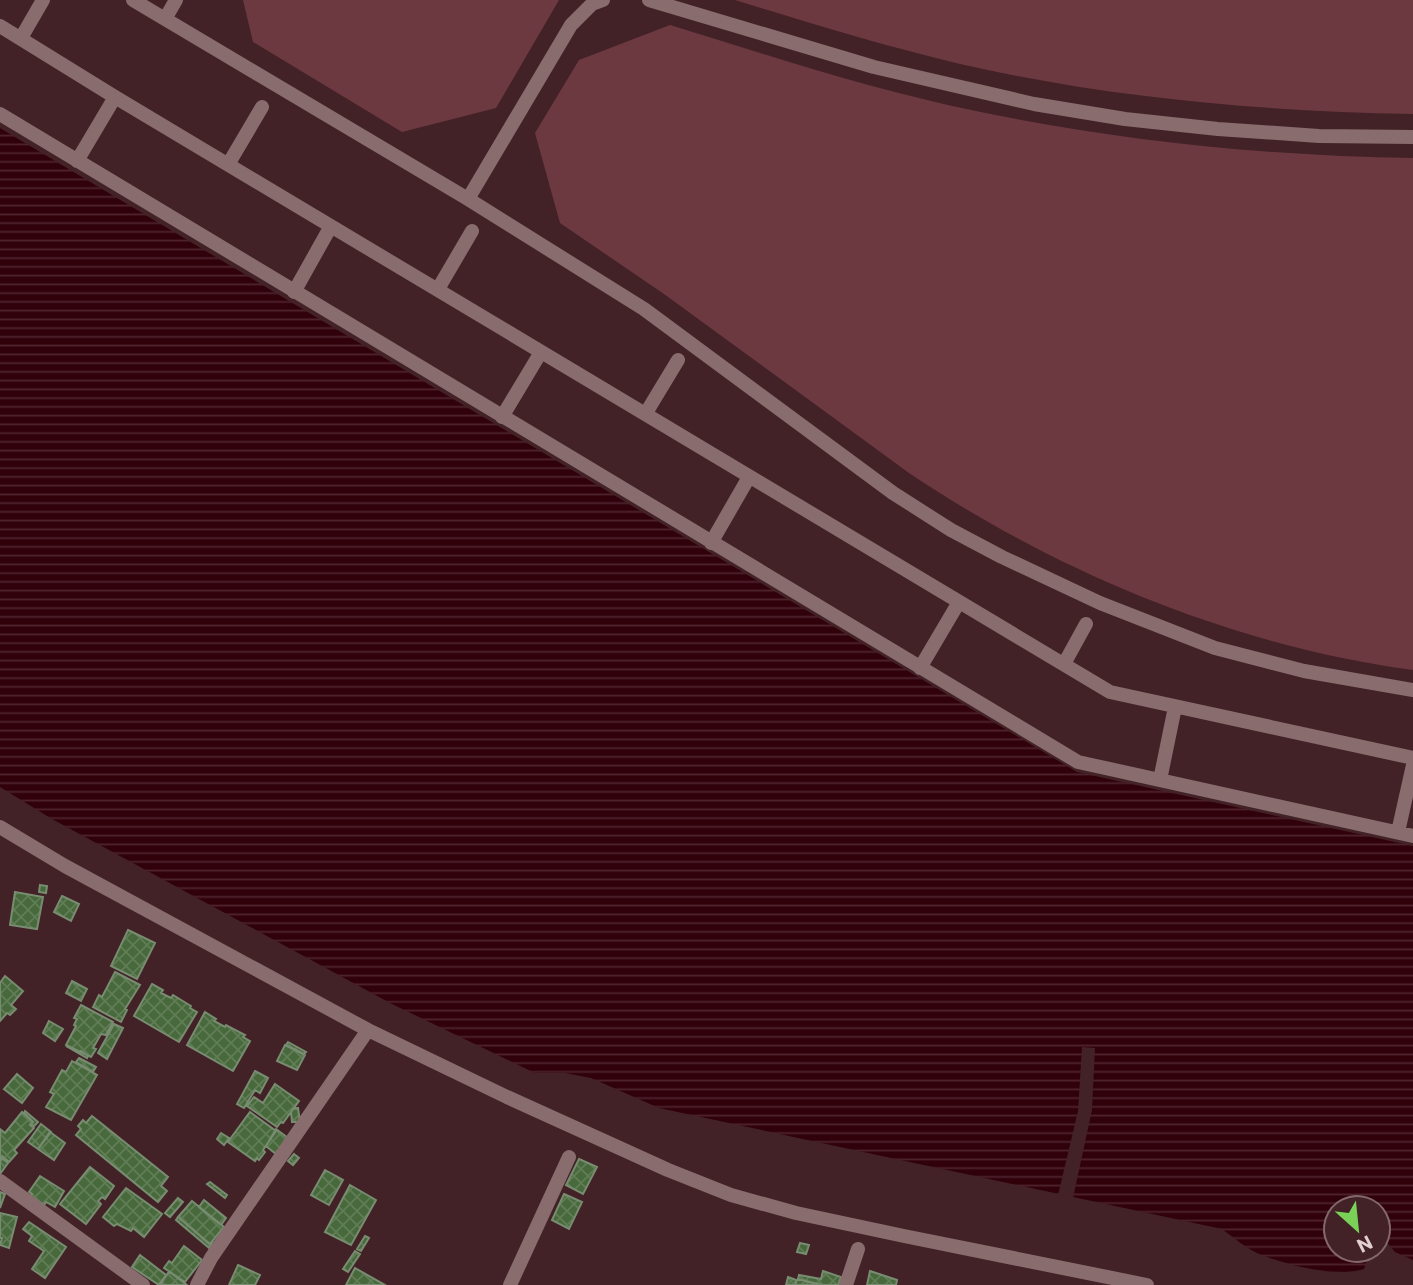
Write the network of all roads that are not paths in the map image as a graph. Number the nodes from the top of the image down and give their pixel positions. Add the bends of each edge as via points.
1 (43, 0) edge
2 (133, 0) edge
3 (176, 0) edge
4 (603, 0) edge
5 (649, 0) edge
6 (165, 19) junction
7 (0, 26) edge
8 (21, 38) junction
9 (115, 97) junction
10 (262, 107) dead end
11 (0, 114) edge
12 (1413, 137) edge
13 (76, 160) junction
14 (229, 163) junction
15 (468, 200) junction
16 (331, 226) junction
17 (472, 231) dead end
18 (438, 289) junction
19 (294, 292) junction
20 (541, 352) junction
21 (678, 360) dead end
22 (646, 413) junction
23 (502, 417) junction
24 (749, 477) junction
25 (711, 543) junction
26 (959, 602) junction
27 (1086, 624) dead end
28 (1064, 664) junction
29 (920, 668) junction
30 (1413, 690) edge
31 (1175, 706) junction
32 (1413, 758) edge
33 (1413, 765) edge
34 (1160, 780) junction
35 (0, 827) edge
36 (1398, 832) junction
37 (1413, 836) edge
38 (368, 1030) junction
39 (569, 1157) dead end
40 (0, 1181) edge
41 (858, 1249) dead end
42 (143, 1285) edge
43 (197, 1285) edge
44 (510, 1285) edge
45 (846, 1285) edge
46 (1147, 1285) edge

1 - 8 street
2 - 6 street
3 - 6 street
4 - 15 street via 592,4 571,25
5 - 12 street via 874,67 1034,104 1218,129
6 - 15 street
7 - 8 street
8 - 9 street
9 - 13 street
9 - 14 street
10 - 14 street
11 - 13 street
13 - 19 street
14 - 16 street
15 - 30 street via 655,317 894,492 1003,557 1100,603 1215,648 1304,671
16 - 18 street
16 - 19 street
17 - 18 street
18 - 20 street
19 - 23 street
20 - 22 street
20 - 23 street
21 - 22 street
22 - 24 street
23 - 25 street
24 - 25 street
24 - 26 street
25 - 29 street
26 - 28 street
26 - 29 street
27 - 28 street
28 - 31 street via 1110,692
29 - 34 street via 1078,762
31 - 32 street
31 - 34 street
33 - 36 street
34 - 36 street
35 - 38 street
36 - 37 street
38 - 43 street
38 - 46 street via 731,1195 796,1213
39 - 44 street
40 - 42 street
41 - 45 street

